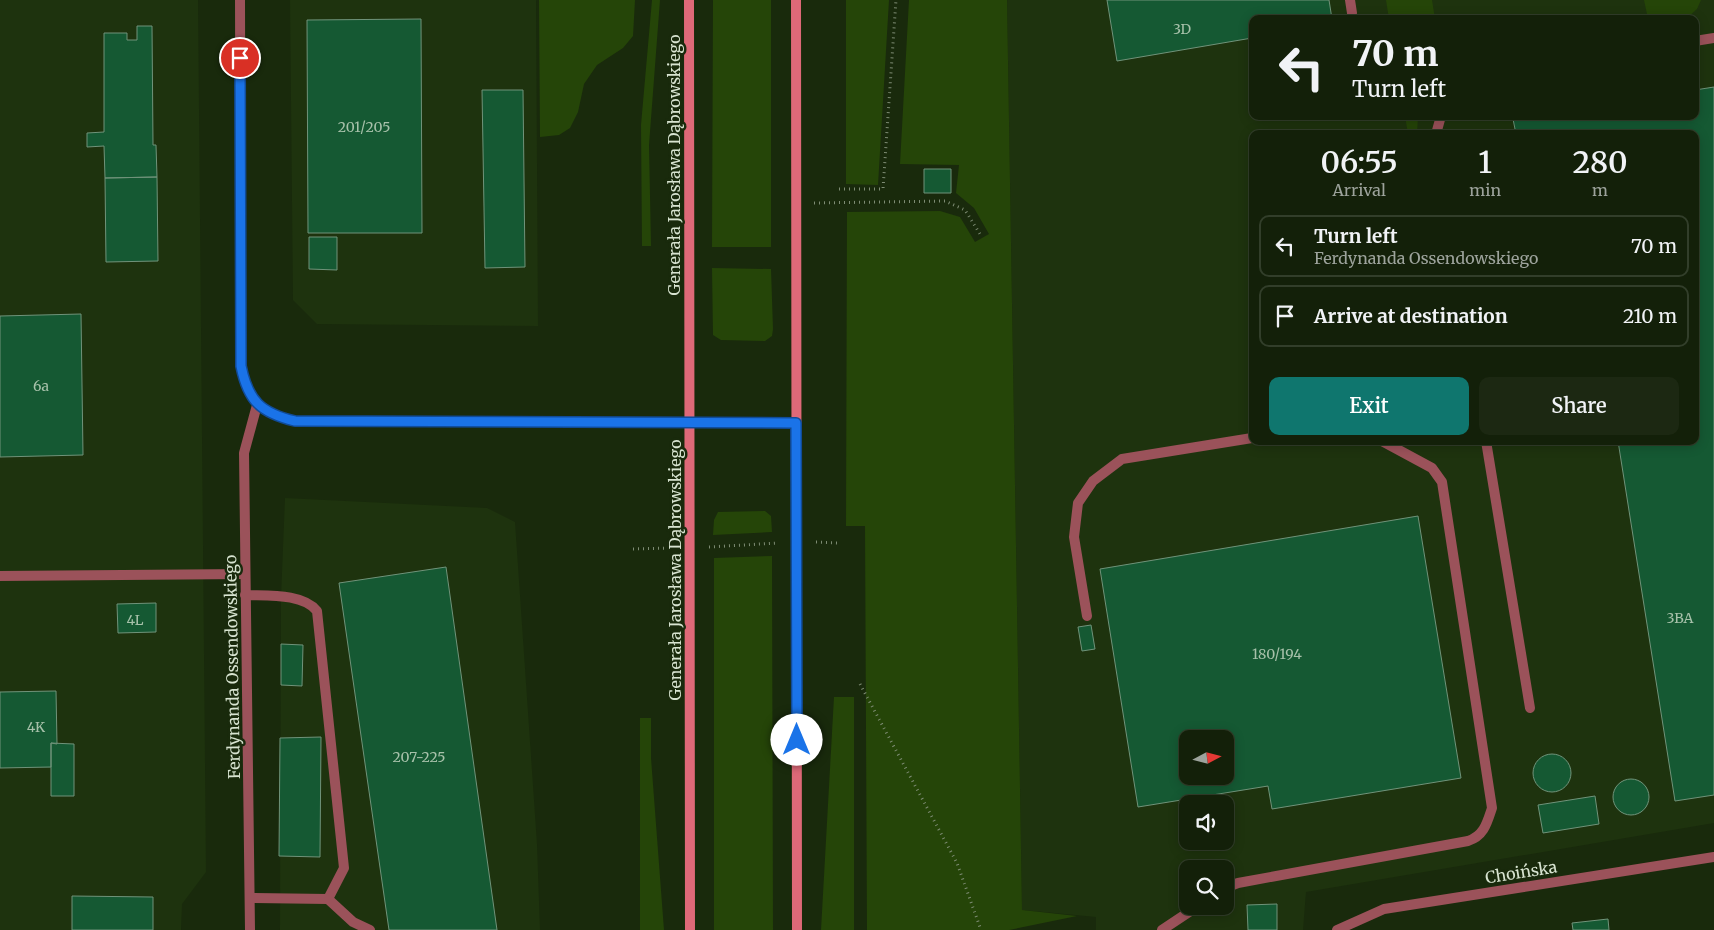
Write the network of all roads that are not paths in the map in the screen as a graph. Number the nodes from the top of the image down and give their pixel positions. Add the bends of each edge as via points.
1 (240, 0) edge
2 (689, 0) edge
3 (796, 0) edge
4 (1350, 0) edge
5 (1352, 13) dead end
6 (1714, 38) edge
7 (1699, 40) edge
8 (257, 405) junction
9 (796, 423) junction
10 (689, 424) junction
11 (1249, 438) edge
12 (1389, 445) edge
13 (1487, 445) edge
14 (245, 574) junction
15 (0, 576) edge
16 (245, 595) junction
17 (1087, 616) dead end
18 (1530, 708) dead end
19 (1714, 857) edge
20 (1234, 884) edge
21 (250, 898) junction
22 (328, 899) junction
23 (1184, 915) edge
24 (250, 930) edge
25 (370, 930) edge
26 (690, 930) edge
27 (797, 930) edge
28 (1162, 930) edge
29 (1337, 930) edge

1 - 8 street via 241,366 245,386
2 - 10 main road, Generała Jarosława Dąbrowskiego
3 - 9 main road
4 - 5 street
6 - 7 street
8 - 10 street via 274,416 295,421
8 - 14 street, Ferdynanda Ossendowskiego via 244,453
9 - 10 street
9 - 27 main road
10 - 26 main road, Generała Jarosława Dąbrowskiego
11 - 17 street via 1122,459 1093,481 1078,503 1074,537
12 - 20 street via 1432,468 1442,482 1492,808 1486,828 1468,841
13 - 18 street
14 - 15 street
14 - 16 street, Ferdynanda Ossendowskiego
16 - 21 street, Ferdynanda Ossendowskiego
16 - 22 street via 311,603 318,611 344,868
19 - 29 street, Choińska via 1384,909
21 - 22 street
21 - 24 street, Ferdynanda Ossendowskiego
22 - 25 street via 353,922
23 - 28 street

